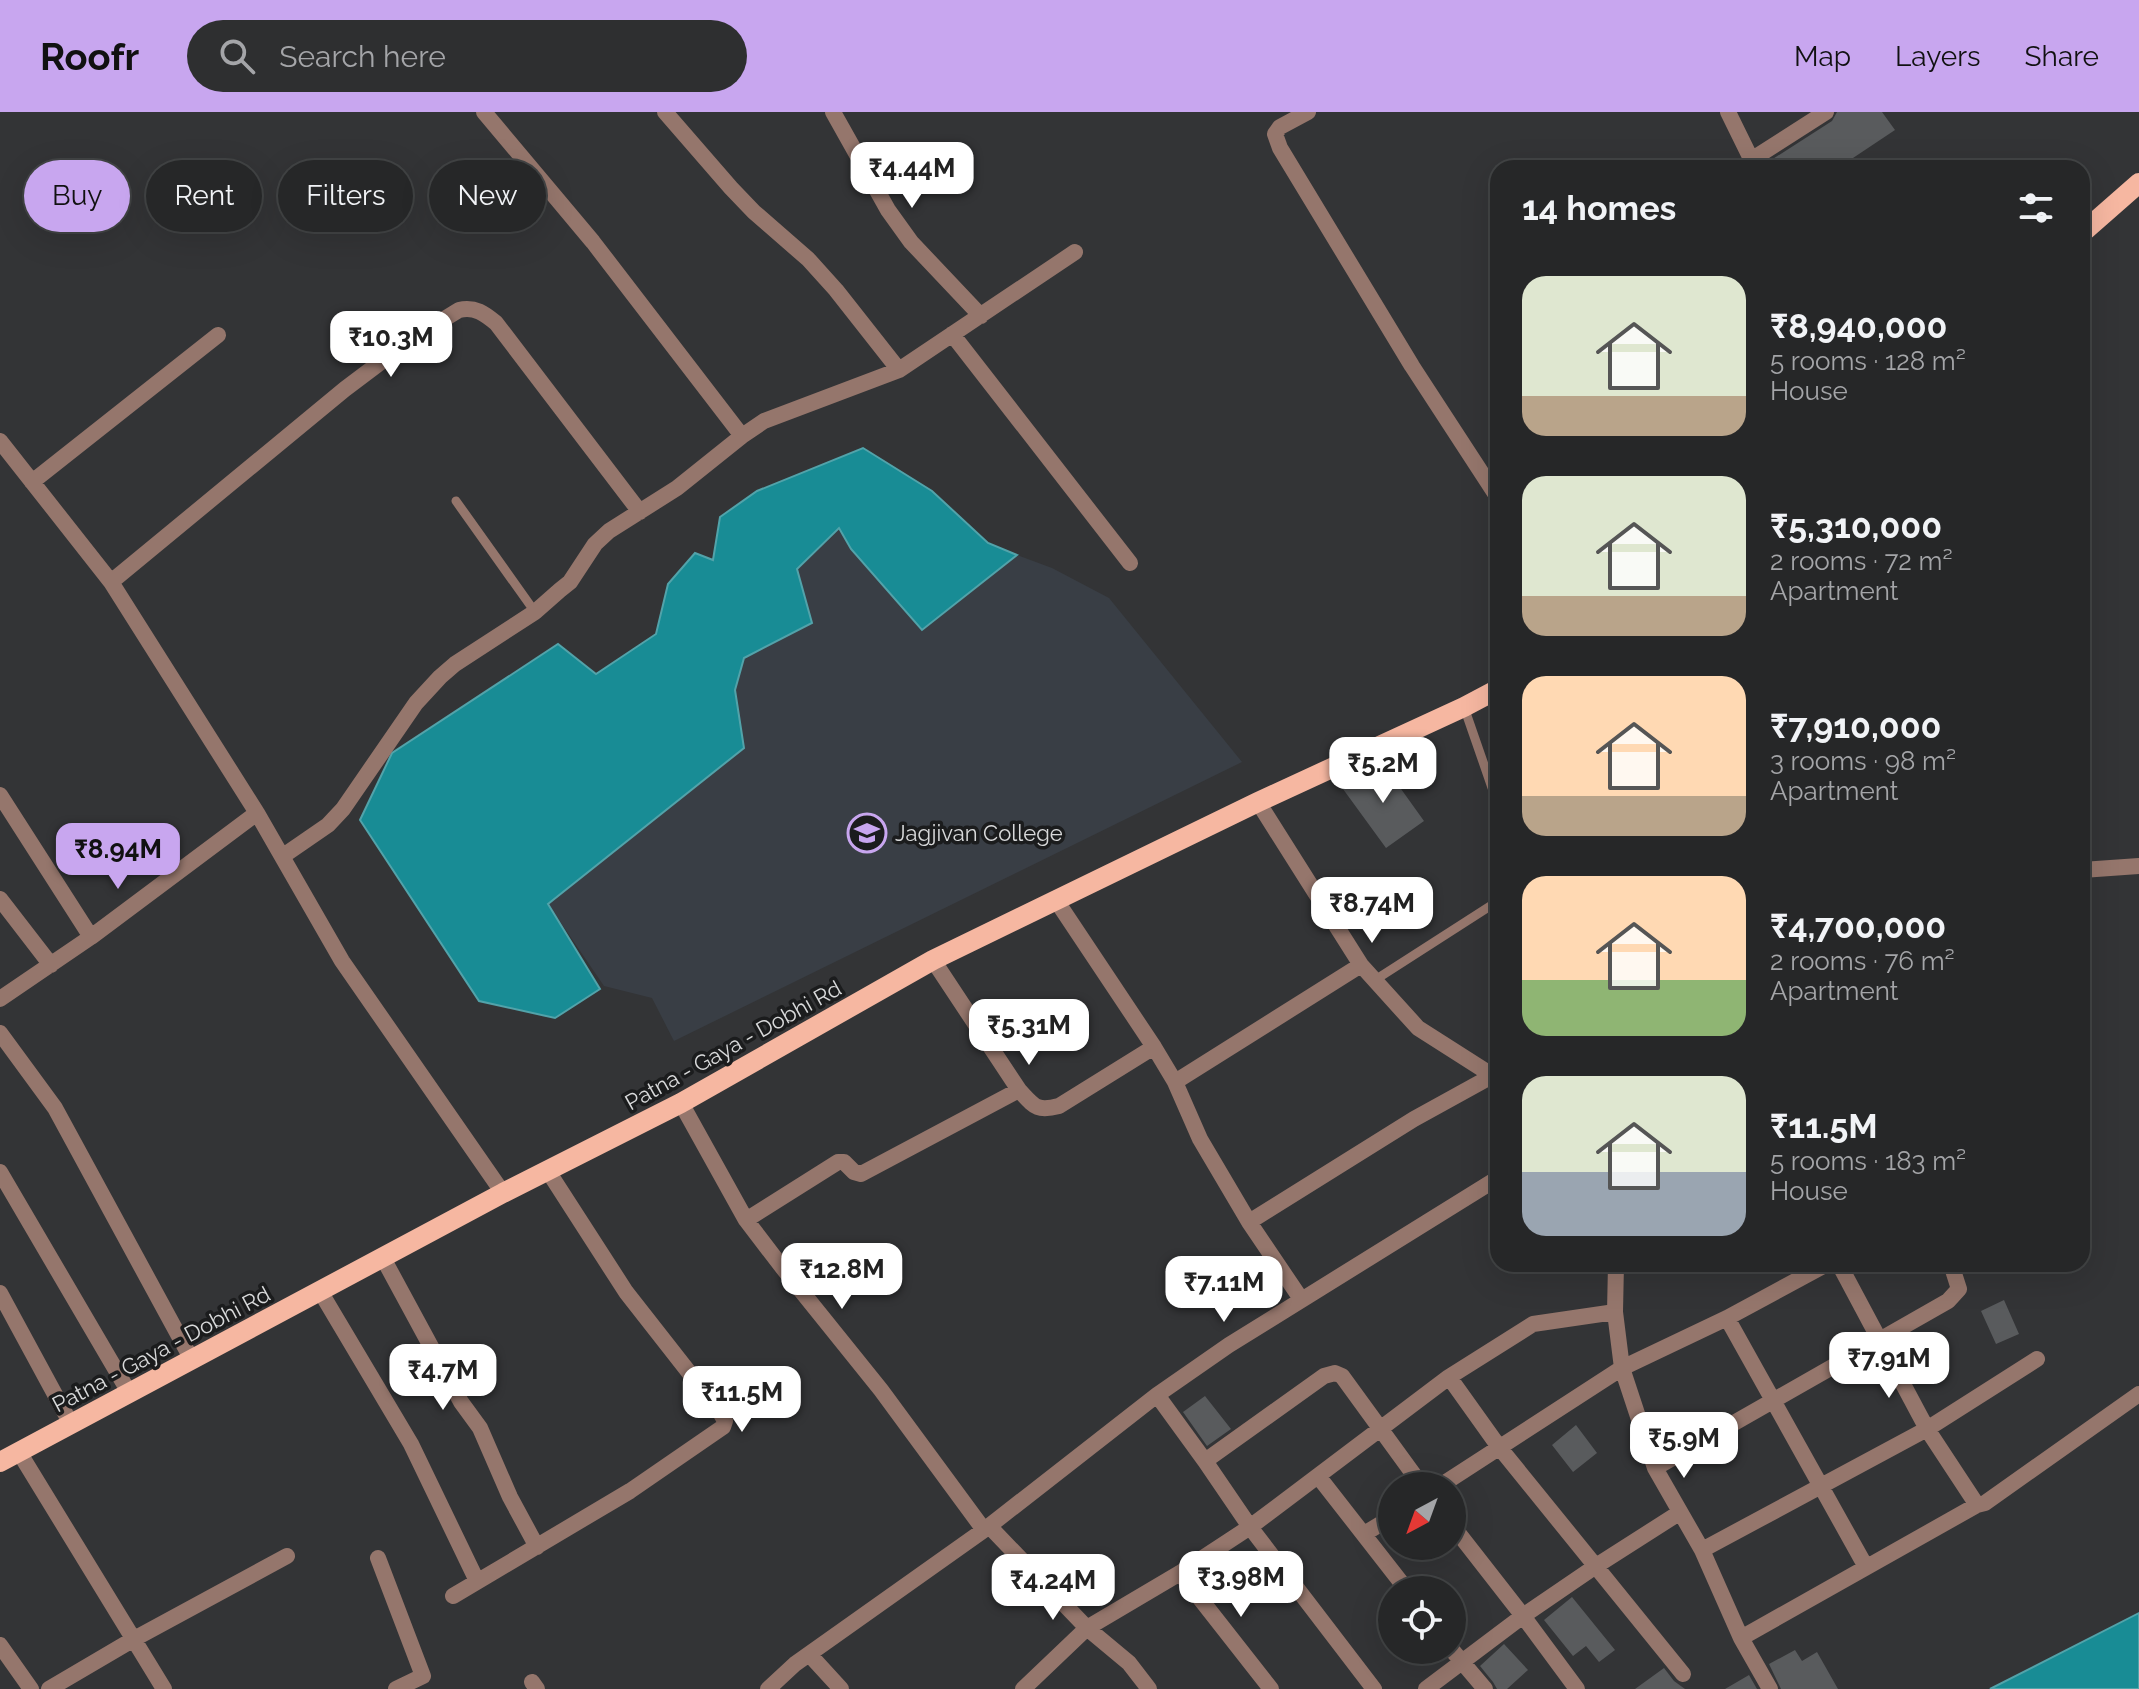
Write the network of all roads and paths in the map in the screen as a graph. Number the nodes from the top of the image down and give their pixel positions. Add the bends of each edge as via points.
1 (484, 112) edge
2 (665, 112) edge
3 (833, 112) edge
4 (1308, 112) edge
5 (1728, 112) edge
6 (1826, 112) edge
7 (1751, 160) edge
8 (1759, 160) edge
9 (2139, 183) edge
10 (2090, 226) edge
11 (1075, 252) dead end
12 (981, 316) junction
13 (952, 334) junction
14 (218, 335) dead end
15 (899, 370) junction
16 (742, 436) junction
17 (0, 441) edge
18 (32, 482) junction
19 (1490, 486) edge
20 (456, 501) dead end
21 (640, 512) junction
22 (1130, 563) dead end
23 (111, 582) junction
24 (535, 612) junction
25 (1490, 693) edge
26 (1464, 707) junction
27 (1490, 782) edge
28 (0, 795) edge
29 (1258, 802) junction
30 (257, 813) junction
31 (283, 856) junction
32 (2139, 866) edge
33 (2090, 869) edge
34 (0, 899) edge
35 (1056, 900) junction
36 (1490, 906) edge
37 (91, 937) junction
38 (933, 960) junction
39 (51, 965) junction
40 (1361, 965) junction
41 (1375, 980) junction
42 (0, 999) edge
43 (0, 1033) edge
44 (1154, 1047) junction
45 (1490, 1075) edge
46 (1490, 1081) edge
47 (1175, 1082) junction
48 (1019, 1090) junction
49 (681, 1103) junction
50 (548, 1171) junction
51 (0, 1172) edge
52 (1490, 1183) edge
53 (503, 1193) junction
54 (746, 1220) junction
55 (1249, 1222) junction
56 (383, 1258) junction
57 (1616, 1272) edge
58 (1812, 1272) edge
59 (1843, 1272) edge
60 (1954, 1272) edge
61 (320, 1291) junction
62 (0, 1293) edge
63 (1301, 1299) junction
64 (1615, 1312) junction
65 (1727, 1318) junction
66 (1879, 1339) junction
67 (2037, 1359) dead end
68 (192, 1360) junction
69 (1622, 1368) junction
70 (1449, 1377) junction
71 (130, 1394) junction
72 (2139, 1394) edge
73 (1157, 1395) junction
74 (1773, 1401) junction
75 (71, 1424) junction
76 (1927, 1429) junction
77 (1380, 1430) junction
78 (1499, 1447) junction
79 (19, 1452) junction
80 (1205, 1461) junction
81 (0, 1462) edge
82 (1655, 1468) junction
83 (1412, 1472) edge
84 (1461, 1472) edge
85 (1318, 1476) junction
86 (1821, 1486) junction
87 (1977, 1505) junction
88 (1679, 1513) junction
89 (1378, 1526) edge
90 (1250, 1527) junction
91 (986, 1528) junction
92 (1364, 1534) junction
93 (1466, 1543) edge
94 (537, 1547) junction
95 (1702, 1550) junction
96 (287, 1556) dead end
97 (378, 1558) dead end
98 (1596, 1566) junction
99 (1866, 1567) junction
100 (1180, 1573) junction
101 (1396, 1576) edge
102 (477, 1581) junction
103 (453, 1596) dead end
104 (1523, 1616) junction
105 (1087, 1628) junction
106 (1741, 1638) junction
107 (134, 1639) junction
108 (0, 1645) edge
109 (1466, 1651) edge
110 (809, 1654) junction
111 (1449, 1664) edge
112 (1464, 1664) edge
113 (1683, 1674) dead end
114 (31, 1689) edge
115 (49, 1689) edge
116 (164, 1689) edge
117 (396, 1689) edge
118 (768, 1689) edge
119 (841, 1689) edge
120 (1023, 1689) edge
121 (1149, 1689) edge
122 (1271, 1689) edge
123 (1374, 1689) edge
124 (1426, 1689) edge
125 (1485, 1689) edge
126 (1577, 1689) edge
127 (1770, 1689) edge

1 - 16 street via 593,242
2 - 15 street via 754,212 808,259
3 - 12 street via 911,242
4 - 19 street via 1280,127 1275,134 1280,148
5 - 7 street
6 - 8 street
9 - 10 main road
11 - 12 street
12 - 13 street
13 - 15 street
13 - 22 street
14 - 18 street
15 - 16 street via 775,416
16 - 21 street
17 - 18 street
18 - 23 street
20 - 24 lane
21 - 23 street via 496,323 468,308 410,340 345,389
21 - 24 street via 601,538 570,582
23 - 30 street
24 - 31 street via 440,677 343,809
25 - 26 main road, Patna - Gaya - Dobhi Rd
26 - 27 lane
26 - 29 main road, Patna - Gaya - Dobhi Rd
28 - 37 street
29 - 35 main road, Patna - Gaya - Dobhi Rd
29 - 40 street
30 - 31 street
30 - 37 street
31 - 53 street via 342,961
32 - 33 street
34 - 39 street
35 - 38 main road, Patna - Gaya - Dobhi Rd
35 - 44 street
36 - 41 lane
37 - 39 street
38 - 48 street
38 - 49 main road, Patna - Gaya - Dobhi Rd
39 - 42 street
40 - 41 street
40 - 47 street
41 - 45 street via 1418,1028
43 - 68 street via 55,1108
44 - 47 street
44 - 48 street via 1059,1106 1035,1107
46 - 55 street via 1414,1119
47 - 55 street via 1200,1139
48 - 54 street via 861,1174 838,1162
49 - 50 main road, Patna - Gaya - Dobhi Rd
49 - 54 street
50 - 53 main road, Patna - Gaya - Dobhi Rd
50 - 94 street via 626,1292 725,1421 719,1431 630,1491
51 - 71 street
52 - 63 street
53 - 56 main road, Patna - Gaya - Dobhi Rd
54 - 91 street
55 - 63 street
56 - 61 main road, Patna - Gaya - Dobhi Rd
56 - 94 street via 480,1428
57 - 64 street
58 - 65 street
59 - 66 street
60 - 66 street via 1959,1289 1948,1301
61 - 68 main road, Patna - Gaya - Dobhi Rd
61 - 102 street via 411,1444
62 - 75 street
63 - 73 street
64 - 69 street
64 - 70 street via 1533,1324
65 - 69 street
65 - 74 street
66 - 74 street
66 - 76 street
67 - 76 street
68 - 71 main road, Patna - Gaya - Dobhi Rd
69 - 78 street
69 - 82 street
70 - 77 street
70 - 78 street
71 - 75 main road, Patna - Gaya - Dobhi Rd
72 - 87 street
73 - 80 street
73 - 91 street
74 - 82 street
74 - 86 street
75 - 79 main road, Patna - Gaya - Dobhi Rd
76 - 86 street
76 - 87 street
77 - 80 street via 1335,1373
77 - 83 street
77 - 85 street
78 - 84 street
78 - 98 street
79 - 81 main road, Patna - Gaya - Dobhi Rd
79 - 107 street
80 - 90 street
82 - 88 street
85 - 90 street
85 - 92 street
86 - 95 street
86 - 99 street
87 - 99 street
88 - 95 street
88 - 98 street
89 - 92 street
90 - 100 street
90 - 123 street
91 - 105 street
91 - 110 street
92 - 101 street
93 - 104 street
94 - 102 street
95 - 106 street
96 - 107 street
97 - 117 street via 423,1676
98 - 104 street
98 - 113 street
99 - 106 street
100 - 105 street
100 - 122 street
102 - 103 street
104 - 109 street
104 - 126 street
105 - 120 street
105 - 121 street via 1129,1663
106 - 127 street
107 - 115 street
107 - 116 street
108 - 114 street
110 - 118 street
110 - 119 street
111 - 124 street
112 - 125 street

